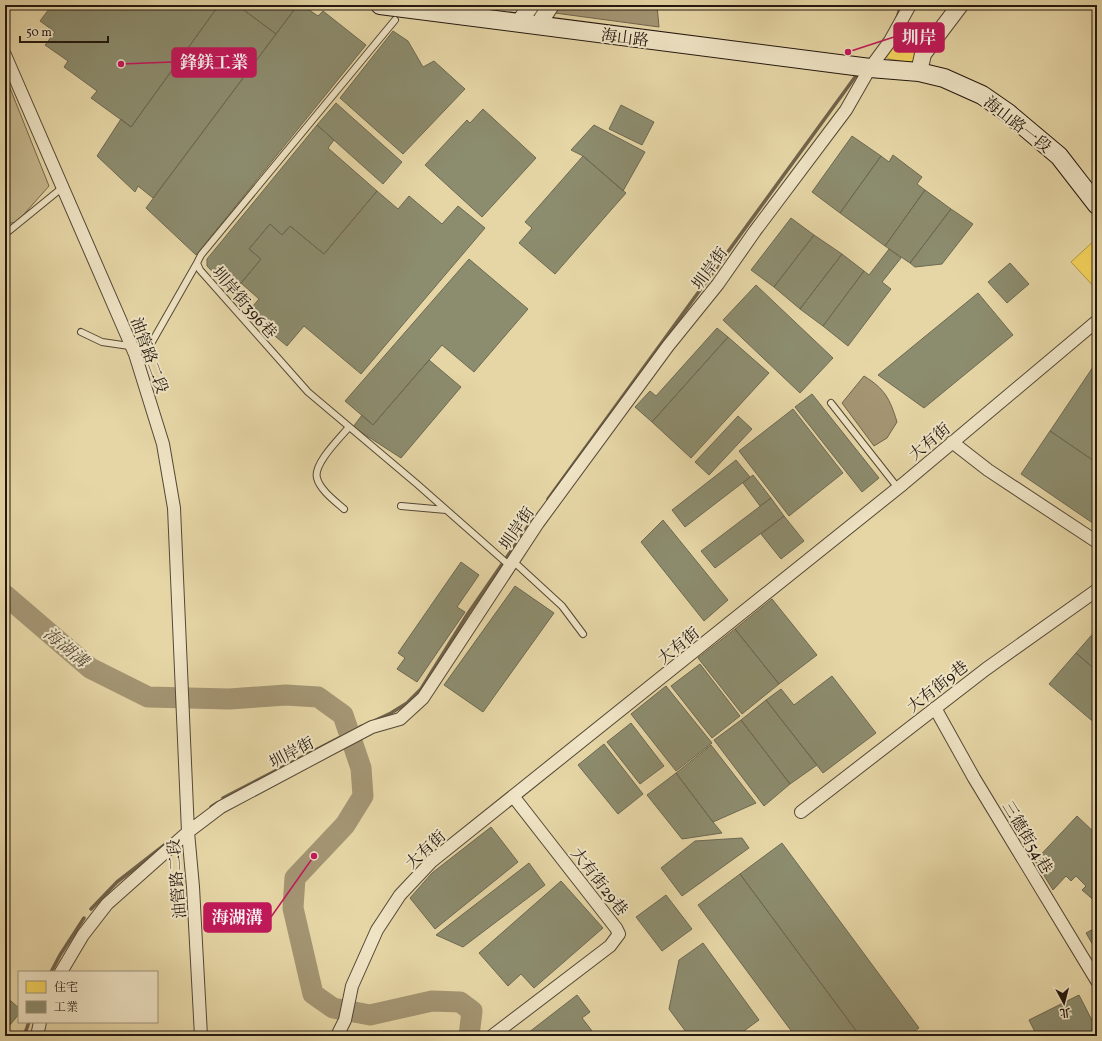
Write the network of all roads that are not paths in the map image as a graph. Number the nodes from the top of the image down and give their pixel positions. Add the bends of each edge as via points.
1 (380, 5) edge
2 (531, 5) edge
3 (551, 5) edge
4 (910, 5) edge
5 (960, 5) edge
6 (395, 20) dead end
7 (519, 22) junction
8 (538, 26) junction
9 (5, 54) edge
10 (870, 68) junction
11 (919, 72) junction
12 (63, 187) junction
13 (1097, 205) edge
14 (5, 231) edge
15 (197, 263) junction
16 (1097, 321) edge
17 (80, 332) dead end
18 (132, 348) junction
19 (831, 403) dead end
20 (349, 427) junction
21 (952, 442) junction
22 (898, 488) junction
23 (401, 506) dead end
24 (344, 509) dead end
25 (446, 510) junction
26 (1097, 542) edge
27 (511, 564) junction
28 (1097, 590) edge
29 (583, 634) dead end
30 (935, 708) junction
31 (513, 796) junction
32 (801, 812) dead end
33 (188, 832) junction
34 (62, 971) edge
35 (1097, 981) edge
36 (40, 1023) edge
37 (37, 1036) edge
38 (201, 1036) edge
39 (337, 1036) edge
40 (492, 1036) edge

1 - 7 main road, 海山路
2 - 7 street
3 - 8 street
4 - 10 street, 圳岸街 via 890,42
5 - 11 street via 923,54
6 - 15 lane, 圳岸街396巷
7 - 8 main road, 海山路
8 - 10 main road, 海山路
9 - 12 street, 油管路二段
10 - 11 main road, 海山路一段
10 - 27 street, 圳岸街 via 846,110 718,284 664,352 538,523
11 - 13 main road, 海山路一段 via 944,78 982,95 1008,113 1059,156
12 - 14 lane via 9,231
12 - 18 street, 油管路二段
15 - 18 lane via 152,342 143,348
15 - 20 lane, 圳岸街396巷 via 303,387
16 - 21 street, 大有街
17 - 18 lane via 102,342
18 - 33 street, 油管路二段 via 162,444 174,508
19 - 22 lane
20 - 24 lane via 318,466 317,478 326,492
20 - 25 lane, 圳岸街396巷
21 - 22 street, 大有街
21 - 26 street via 988,470
22 - 31 street, 大有街
23 - 25 lane
25 - 27 lane, 圳岸街396巷 via 498,556
27 - 29 lane, 圳岸街396巷 via 562,606
27 - 33 street, 圳岸街 via 423,698 400,719 372,727 221,807
28 - 30 street, 大有街9巷
30 - 32 street, 大有街9巷
30 - 35 street, 三德街54巷 via 974,778
31 - 39 street, 大有街 via 432,861 400,895 377,930 352,986 345,1020
31 - 40 street, 大有街29巷 via 619,934 610,946
33 - 34 street, 圳岸街 via 107,904 83,935
33 - 38 street, 油管路二段 via 194,887
36 - 37 street

